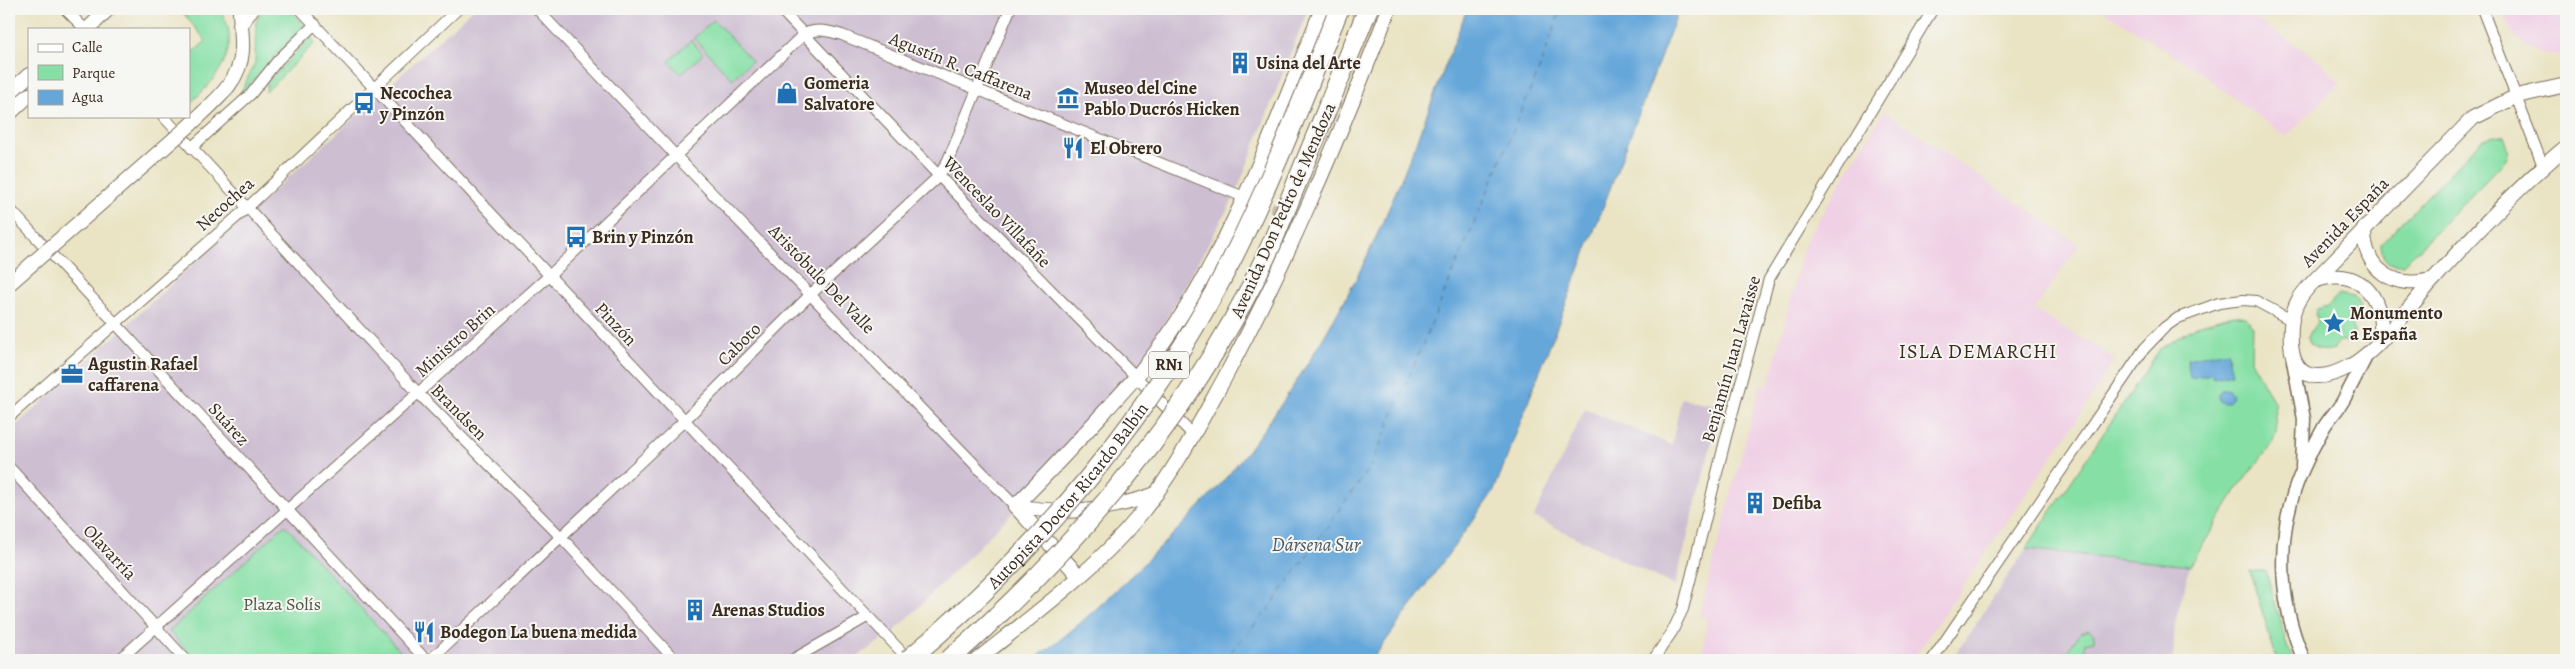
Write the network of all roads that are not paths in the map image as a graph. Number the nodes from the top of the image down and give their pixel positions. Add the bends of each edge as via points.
1 (65, 9) edge
2 (108, 9) edge
3 (229, 9) edge
4 (233, 9) edge
5 (240, 9) edge
6 (252, 9) edge
7 (300, 9) edge
8 (458, 9) edge
9 (537, 9) edge
10 (1010, 9) edge
11 (1322, 9) edge
12 (1339, 9) edge
13 (1368, 9) edge
14 (1389, 9) edge
15 (1933, 9) edge
16 (2482, 9) edge
17 (786, 11) edge
18 (315, 24) junction
19 (240, 25) junction
20 (85, 28) edge
21 (87, 28) edge
22 (804, 34) junction
23 (28, 76) edge
24 (2566, 85) edge
25 (374, 87) junction
26 (977, 89) junction
27 (9, 93) edge
28 (28, 96) edge
29 (2517, 96) junction
30 (9, 114) edge
31 (164, 118) edge
32 (2566, 147) edge
33 (191, 148) junction
34 (676, 156) junction
35 (2543, 166) junction
36 (939, 176) junction
37 (1244, 197) junction
38 (9, 208) edge
39 (247, 208) junction
40 (2364, 228) junction
41 (548, 276) junction
42 (2434, 279) junction
43 (2314, 281) junction
44 (9, 284) edge
45 (811, 294) junction
46 (2291, 320) junction
47 (114, 322) junction
48 (2381, 338) junction
49 (2367, 355) junction
50 (2293, 361) junction
51 (1135, 378) junction
52 (419, 394) junction
53 (9, 417) edge
54 (684, 421) junction
55 (1193, 435) junction
56 (9, 467) edge
57 (2301, 472) junction
58 (1156, 494) junction
59 (1015, 506) junction
60 (285, 510) junction
61 (561, 537) junction
62 (1079, 576) junction
63 (867, 617) junction
64 (156, 627) junction
65 (119, 660) edge
66 (186, 660) edge
67 (426, 660) edge
68 (430, 660) edge
69 (675, 660) edge
70 (792, 660) edge
71 (908, 660) edge
72 (948, 660) edge
73 (977, 660) edge
74 (1653, 660) edge
75 (1932, 660) edge
76 (2304, 660) edge

1 - 20 street
2 - 21 main road
3 - 19 main road
4 - 19 main road
5 - 19 main road
6 - 19 main road
7 - 18 street, Pinzón
8 - 25 street, Necochea
9 - 34 street, Aristóbulo Del Valle
10 - 26 street, Caboto
11 - 37 main road
12 - 71 highway, Autopista Doctor Ricardo Balbín / RN1, bridge via 1281,151 1231,260 1155,388 1106,456 1035,541 963,612
13 - 72 highway, Autopista Doctor Ricardo Balbín / RN1, bridge via 1262,265 1213,358 1126,480 1015,599
14 - 55 main road, Avenida Don Pedro de Mendoza via 1280,272
15 - 74 street, Benjamín Juan Lavaisse via 1769,279 1683,609
16 - 29 street
17 - 22 street, Wenceslao Villafañe
18 - 25 street, Pinzón
18 - 33 street via 278,60 251,94
19 - 44 main road, bridge via 242,56 235,78 220,95
22 - 26 street, Agustín R. Caffarena via 820,30 842,35
22 - 34 street, Ministro Brin
22 - 36 street, Wenceslao Villafañe
23 - 27 main road
24 - 29 main road, Avenida España
25 - 39 street, Necochea
25 - 41 street, Pinzón
26 - 36 street, Caboto
26 - 37 street, Agustín R. Caffarena
28 - 30 main road
29 - 35 street
29 - 40 main road, Avenida España via 2473,118
31 - 33 street, Brandsen
32 - 35 main road, Avenida España
33 - 39 street, Brandsen
34 - 41 street, Ministro Brin
34 - 45 street, Aristóbulo Del Valle
35 - 42 main road, Avenida España
36 - 45 street, Caboto
36 - 51 street, Wenceslao Villafañe
37 - 51 main road via 1194,294 1169,335
38 - 47 street, Suárez
39 - 47 street, Necochea
39 - 52 street, Brandsen
40 - 42 main road via 2366,247 2380,271 2406,283
40 - 43 main road, Avenida España
41 - 52 street, Ministro Brin
41 - 54 street, Pinzón
42 - 48 main road, Avenida España
43 - 46 main road, Avenida España via 2300,298
43 - 48 main road via 2343,277 2361,284 2370,292 2381,313
45 - 54 street, Caboto
45 - 59 street, Aristóbulo Del Valle
46 - 50 main road, Avenida España
46 - 75 street via 2256,301 2243,300 2200,309 2165,326 2139,357
47 - 53 street, Necochea
47 - 60 street, Suárez
48 - 49 main road, Avenida España
49 - 50 main road via 2343,370 2322,377 2304,374
49 - 57 street, Avenida España via 2344,401 2325,426
50 - 57 street, Avenida España via 2304,420
51 - 55 street, Wenceslao Villafañe
51 - 59 main road
52 - 60 street, Ministro Brin
52 - 61 street, Brandsen
54 - 61 street, Caboto
54 - 63 street, Pinzón
55 - 58 main road, Avenida Don Pedro de Mendoza
56 - 64 street, Olavarría
57 - 76 street, Avenida España via 2292,501 2282,559 2287,605
58 - 59 main road via 1129,504 1072,512
58 - 62 main road, Avenida Don Pedro de Mendoza via 1115,543
59 - 62 main road, Aristóbulo Del Valle
60 - 64 street, Ministro Brin
60 - 67 street, Suárez
61 - 68 street, Caboto
61 - 69 street, Brandsen
62 - 73 main road, Avenida Don Pedro de Mendoza
63 - 70 street
63 - 71 street, Pinzón
64 - 65 street, Ministro Brin
64 - 66 street, Olavarría

